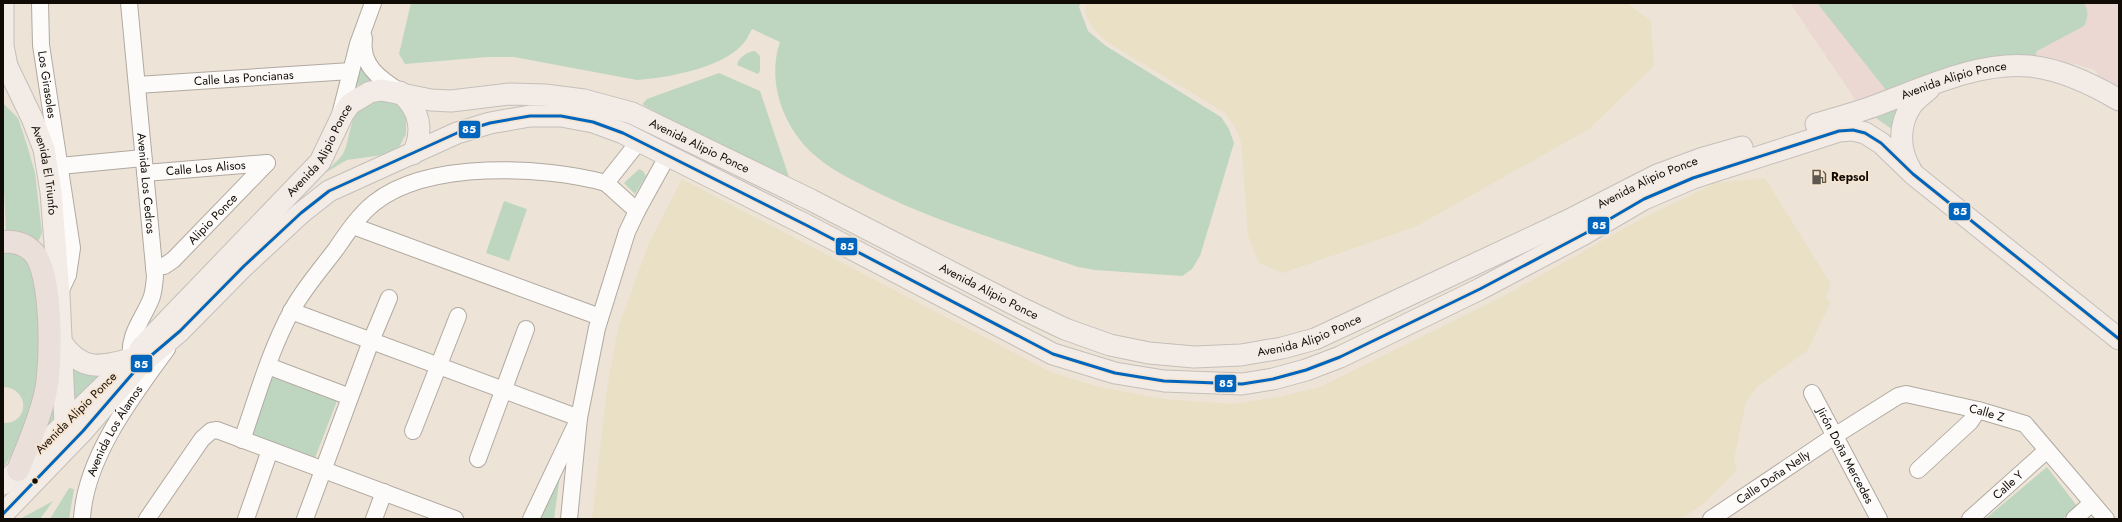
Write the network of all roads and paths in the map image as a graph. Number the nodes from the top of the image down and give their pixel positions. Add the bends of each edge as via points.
1 (3, 3) edge
2 (40, 3) edge
3 (128, 3) edge
4 (373, 3) edge
5 (368, 18) junction
6 (351, 72) junction
7 (1934, 84) junction
8 (137, 85) junction
9 (400, 92) junction
10 (2119, 100) edge
11 (338, 126) junction
12 (640, 140) junction
13 (413, 154) junction
14 (668, 155) junction
15 (267, 163) joint
16 (60, 166) junction
17 (144, 166) junction
18 (1913, 174) junction
19 (606, 183) junction
20 (637, 211) junction
21 (353, 226) junction
22 (3, 242) edge
23 (154, 268) junction
24 (59, 294) junction
25 (389, 298) dead end
26 (292, 311) junction
27 (458, 316) dead end
28 (600, 317) junction
29 (526, 329) dead end
30 (1065, 329) junction
31 (180, 331) junction
32 (2119, 339) edge
33 (371, 341) junction
34 (62, 343) junction
35 (1053, 354) junction
36 (131, 359) junction
37 (268, 366) junction
38 (438, 366) junction
39 (503, 391) junction
40 (1812, 392) dead end
41 (350, 397) junction
42 (1978, 410) junction
43 (580, 418) junction
44 (66, 424) junction
45 (413, 431) dead end
46 (1836, 435) junction
47 (242, 440) junction
48 (270, 450) junction
49 (2046, 451) junction
50 (478, 459) dead end
51 (18, 470) junction
52 (322, 470) junction
53 (1918, 470) dead end
54 (3, 484) edge
55 (384, 492) junction
56 (2092, 503) junction
57 (3, 514) edge
58 (451, 518) edge
59 (82, 519) edge
60 (147, 519) edge
61 (246, 519) edge
62 (305, 519) edge
63 (374, 519) edge
64 (531, 519) edge
65 (569, 519) edge
66 (1711, 519) edge
67 (1879, 519) edge
68 (1970, 519) edge
69 (2074, 519) edge
70 (2106, 519) edge

1 - 24 main road, Avenida El Triunfo via 3,46 7,66 44,149 51,192
2 - 16 street, Los Girasoles via 41,45
3 - 8 street, Avenida Los Cedros
4 - 5 street
5 - 6 street
5 - 9 street via 363,48 365,58 379,78
6 - 8 street, Calle Las Poncianas
6 - 11 street
7 - 10 main road, Avenida Alipio Ponce via 1980,70 2004,66 2029,66 2052,70 2084,81
7 - 18 main road via 1911,105 1901,131 1904,159
7 - 30 main road, Avenida Alipio Ponce via 1878,105 1703,158 1657,176 1315,339 1241,355 1187,356 1149,353 1110,345
8 - 17 street, Avenida Los Cedros
9 - 11 main road, Avenida Alipio Ponce via 382,90 358,98 343,114
9 - 13 main road via 416,110 419,121 418,143
9 - 30 main road, Avenida Alipio Ponce via 424,99 451,101 510,94 545,96 584,100 632,113
11 - 36 main road, Avenida Alipio Ponce via 320,162
12 - 13 main road, Avenida Alipio Ponce via 593,122 561,116 530,116 490,123 457,133
12 - 14 main road, Avenida Alipio Ponce
12 - 19 street
13 - 31 main road, Avenida Alipio Ponce via 329,191 244,266
14 - 20 street
14 - 35 main road, Avenida Alipio Ponce
15 - 17 street, Calle Los Alisos
15 - 23 street, Alipio Ponce via 173,260 164,266
16 - 17 street, Calle Los Alisos
16 - 24 street via 72,248 68,275
17 - 23 street, Avenida Los Cedros
18 - 32 main road, Avenida Alipio Ponce
18 - 35 main road, Avenida Alipio Ponce via 1881,143 1865,133 1853,130 1840,131 1754,157 1693,178 1644,199 1480,289 1340,357 1273,379 1242,384 1164,381 1114,373
19 - 20 street
19 - 21 street via 578,176 499,170 470,171 410,184 384,196
20 - 28 street via 627,232
21 - 26 street
21 - 28 street
22 - 51 highway via 11,241 25,245 34,253 40,264 45,279 50,348 50,372 46,395
23 - 36 street, Avenida Los Cedros via 152,298 135,329 130,345
24 - 34 main road, Avenida El Triunfo
25 - 33 street
26 - 33 street
26 - 37 street
27 - 38 street
28 - 43 street
29 - 39 street
30 - 35 main road
31 - 57 main road, Avenida Alipio Ponce via 140,365 83,431
31 - 59 street, Avenida Los Álamos via 137,389 95,463 86,488
33 - 38 street
33 - 41 street
34 - 36 main road via 76,359 93,365 104,366
34 - 44 main road, Avenida El Triunfo
36 - 44 main road, Avenida Alipio Ponce
37 - 41 street
37 - 47 street
38 - 39 street
38 - 45 street
39 - 43 street
39 - 50 street
40 - 46 street, Jirón Doña Mercedes
41 - 52 street
42 - 46 street, Calle Z via 1906,394 1898,396
42 - 49 street, Calle Z via 2025,424
42 - 53 street via 1970,422
43 - 64 street
43 - 65 street
44 - 51 main road, Avenida Alipio Ponce
46 - 66 street, Calle Doña Nelly
46 - 67 street, Jirón Doña Mercedes
47 - 48 street
47 - 60 street via 223,432 211,431 202,439
48 - 52 street
48 - 61 street
49 - 56 street, Calle Z
49 - 68 street, Calle Y
51 - 54 main road, Avenida Alipio Ponce
52 - 55 street
52 - 62 street
55 - 58 street
55 - 63 street
56 - 69 street
56 - 70 street, Calle Z

